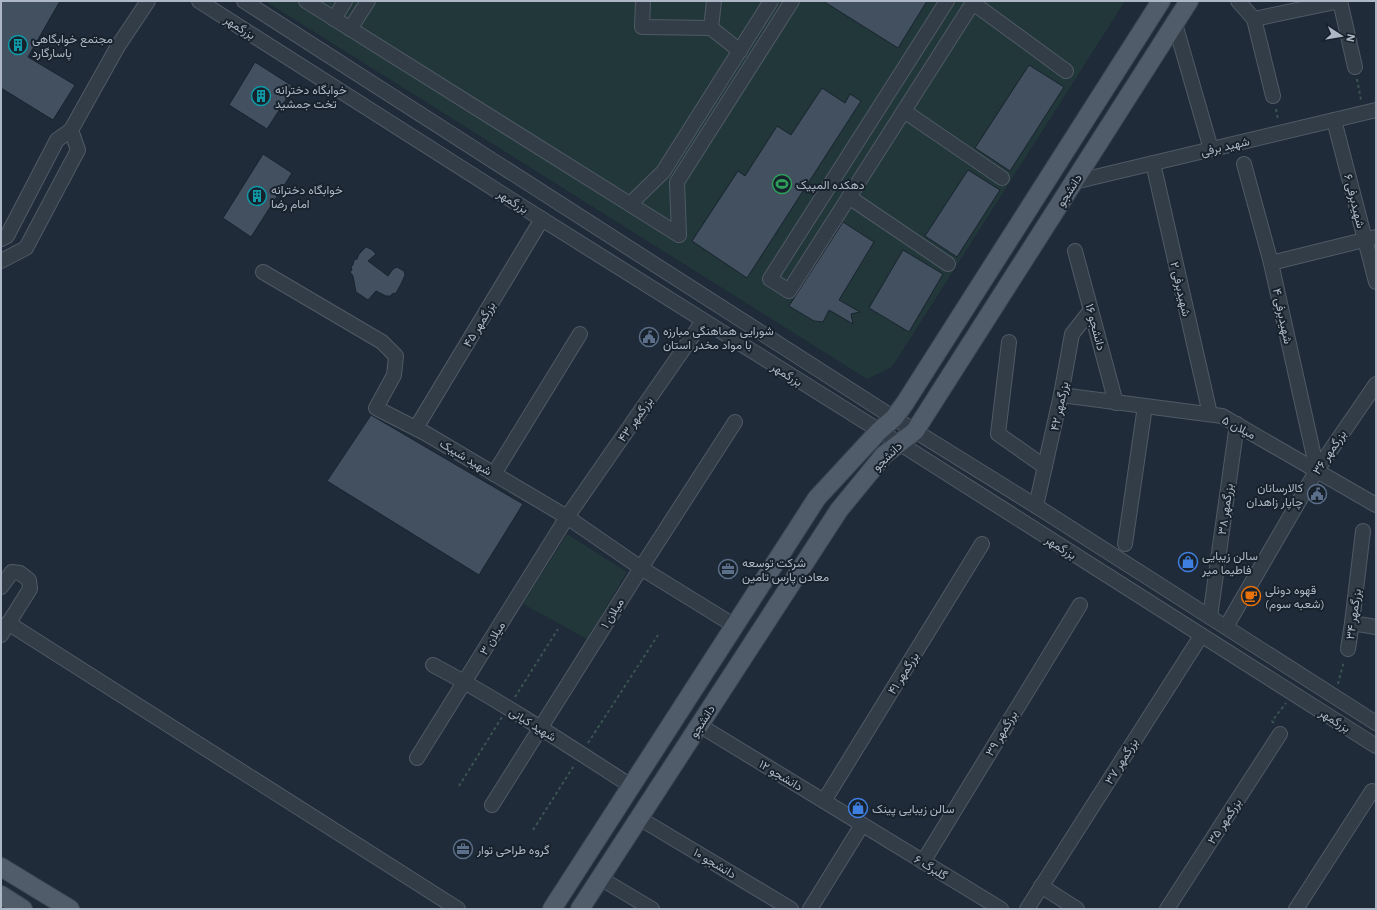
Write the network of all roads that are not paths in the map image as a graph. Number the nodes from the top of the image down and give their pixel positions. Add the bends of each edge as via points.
1 (148, 1) edge
2 (199, 1) edge
3 (244, 1) edge
4 (306, 1) edge
5 (345, 1) edge
6 (368, 1) edge
7 (643, 1) edge
8 (714, 1) edge
9 (771, 1) edge
10 (792, 1) edge
11 (947, 1) edge
12 (1161, 1) edge
13 (1189, 1) edge
14 (1238, 1) edge
15 (1340, 1) edge
16 (974, 2) edge
17 (1254, 18) junction
18 (334, 19) junction
19 (1175, 24) junction
20 (710, 28) junction
21 (350, 29) junction
22 (306, 41) junction
23 (740, 51) junction
24 (293, 60) junction
25 (1355, 67) road end
26 (1066, 71) dead end
27 (1273, 96) road end
28 (904, 111) junction
29 (1370, 112) edge
30 (1334, 120) junction
31 (71, 130) junction
32 (1211, 149) junction
33 (1153, 163) junction
34 (1244, 164) dead end
35 (1002, 178) dead end
36 (1074, 182) junction
37 (543, 193) junction
38 (849, 197) junction
39 (630, 204) junction
40 (529, 211) junction
41 (542, 219) junction
42 (1370, 238) edge
43 (1, 239) edge
44 (1075, 251) dead end
45 (1, 261) edge
46 (1271, 263) junction
47 (948, 264) dead end
48 (263, 272) dead end
49 (1376, 282) edge
50 (1091, 310) junction
51 (703, 321) junction
52 (580, 334) dead end
53 (1009, 342) dead end
54 (1376, 384) edge
55 (1062, 395) junction
56 (1116, 403) junction
57 (1145, 406) junction
58 (1210, 414) junction
59 (894, 418) junction
60 (735, 422) dead end
61 (1237, 424) junction
62 (416, 428) junction
63 (878, 431) junction
64 (915, 431) junction
65 (899, 443) junction
66 (1045, 467) junction
67 (1316, 470) junction
68 (494, 474) junction
69 (1376, 505) edge
70 (1036, 506) junction
71 (567, 517) junction
72 (1363, 530) dead end
73 (982, 544) dead end
74 (1125, 544) dead end
75 (641, 568) junction
76 (1, 587) edge
77 (1080, 605) dead end
78 (1210, 617) junction
79 (1352, 623) junction
80 (735, 626) junction
81 (1226, 627) junction
82 (1376, 627) edge
83 (5, 629) edge
84 (1201, 636) junction
85 (1348, 649) road end
86 (433, 665) dead end
87 (465, 682) junction
88 (1376, 723) edge
89 (699, 725) junction
90 (540, 728) junction
91 (1280, 734) road end
92 (1376, 746) edge
93 (417, 758) dead end
94 (631, 786) junction
95 (1372, 791) dead end
96 (824, 801) junction
97 (492, 805) dead end
98 (639, 818) junction
99 (862, 824) junction
100 (923, 862) junction
101 (1, 867) edge
102 (600, 878) junction
103 (1041, 886) junction
104 (1, 896) edge
105 (23, 909) edge
106 (70, 909) edge
107 (458, 909) edge
108 (552, 909) edge
109 (580, 909) edge
110 (652, 909) edge
111 (791, 909) edge
112 (810, 909) edge
113 (1001, 909) edge
114 (1027, 909) edge
115 (1077, 909) edge
116 (1167, 909) edge
117 (1296, 909) edge

1 - 31 street via 118,46
2 - 24 street, بزرگمهر
3 - 22 street, بزرگمهر
4 - 18 street
5 - 18 street
6 - 21 street
7 - 20 street via 642,27
8 - 20 street
9 - 23 street
10 - 39 street via 677,182 679,235
11 - 38 street via 770,279 789,291
12 - 59 main road, دانشجو
13 - 19 main road, دانشجو
14 - 17 street
15 - 17 street
15 - 25 street
16 - 26 street
16 - 28 street
17 - 27 street
18 - 21 street
19 - 32 street
19 - 36 main road, دانشجو
20 - 23 street
21 - 39 street
22 - 24 street
22 - 37 street, بزرگمهر
23 - 39 street via 663,172
24 - 40 street, بزرگمهر
28 - 35 street
28 - 38 street
29 - 30 street, شهید برفی
30 - 32 street, شهید برفی
30 - 42 street, شهیدبرفی ۶
31 - 43 street via 57,140 7,236
31 - 45 street via 78,150 26,248
32 - 33 street, شهید برفی
33 - 36 street, شهید برفی
33 - 58 street, شهیدبرفی ۲
34 - 46 street, شهیدبرفی ۴
36 - 64 main road, دانشجو
37 - 40 street
37 - 59 street, بزرگمهر
38 - 47 street
40 - 41 street, بزرگمهر
41 - 51 street, بزرگمهر
41 - 62 street, بزرگمهر ۴۵
42 - 46 street
42 - 49 street, شهیدبرفی ۶
44 - 50 street, دانشجو ۱۶
46 - 67 street, شهیدبرفی ۴
48 - 62 street, شهید شیبک via 382,342 396,356 394,374 376,408
50 - 55 street, بزرگمهر ۴۲ via 1072,334
50 - 56 street, دانشجو ۱۶
51 - 63 street, بزرگمهر
51 - 71 street, بزرگمهر ۴۳
52 - 68 street
53 - 66 street via 998,434
54 - 67 street, بزرگمهر ۳۶
55 - 56 street, میلان ۵
55 - 66 street, بزرگمهر ۴۲
56 - 57 street, میلان ۵
57 - 58 street, میلان ۵
57 - 74 street
58 - 61 street, میلان ۵ via 1222,416
59 - 63 main road, دانشجو
59 - 64 street, بزرگمهر
60 - 75 street, میلان ۱
61 - 67 street, میلان ۵
61 - 78 street, بزرگمهر ۳۸
62 - 68 street, شهید شیبک
63 - 65 street, بزرگمهر
63 - 80 main road, دانشجو via 817,498
64 - 65 main road, دانشجو
64 - 70 street, بزرگمهر
65 - 84 street, بزرگمهر
65 - 89 main road, دانشجو via 884,455 839,510
66 - 70 street, بزرگمهر ۴۲
67 - 69 street, میلان ۵
67 - 81 street, بزرگمهر ۳۶
68 - 71 street, شهید شیبک
70 - 78 street, بزرگمهر
71 - 75 street, شهید شیبک
71 - 87 street, میلان ۳
72 - 79 street, بزرگمهر ۳۴
73 - 96 street, بزرگمهر ۴۱
75 - 80 street, شهید شیبک
75 - 90 street, میلان ۱
76 - 83 street via 12,572 20,573 29,580 30,589
77 - 100 street, برزگمهر ۳۹
78 - 81 street, بزرگمهر
79 - 82 street
79 - 85 street, بزرگمهر ۳۴
80 - 94 main road, دانشجو
81 - 88 street, بزرگمهر
83 - 107 street
84 - 92 street, بزرگمهر
84 - 103 street, بزرگمهر ۳۷
86 - 87 street, شهید کیانی
87 - 90 street, شهید کیانی
87 - 93 street, میلان ۳
89 - 96 street, دانشجو ۱۲
89 - 98 main road, دانشجو
90 - 94 street, شهید کیانی
90 - 97 street, میلان ۱
91 - 116 street, بزرگمهر ۳۵
94 - 108 main road, دانشجو
95 - 117 street
96 - 99 street, دانشجو ۱۲
98 - 102 main road, دانشجو
98 - 111 street, دانشجو ۱۰
99 - 100 street, گلبرگ ۶
99 - 112 street
100 - 113 street, گلبرگ ۶
101 - 106 main road
102 - 109 main road, دانشجو
102 - 110 street
103 - 114 street, بزرگمهر ۳۷
103 - 115 street
104 - 105 main road

